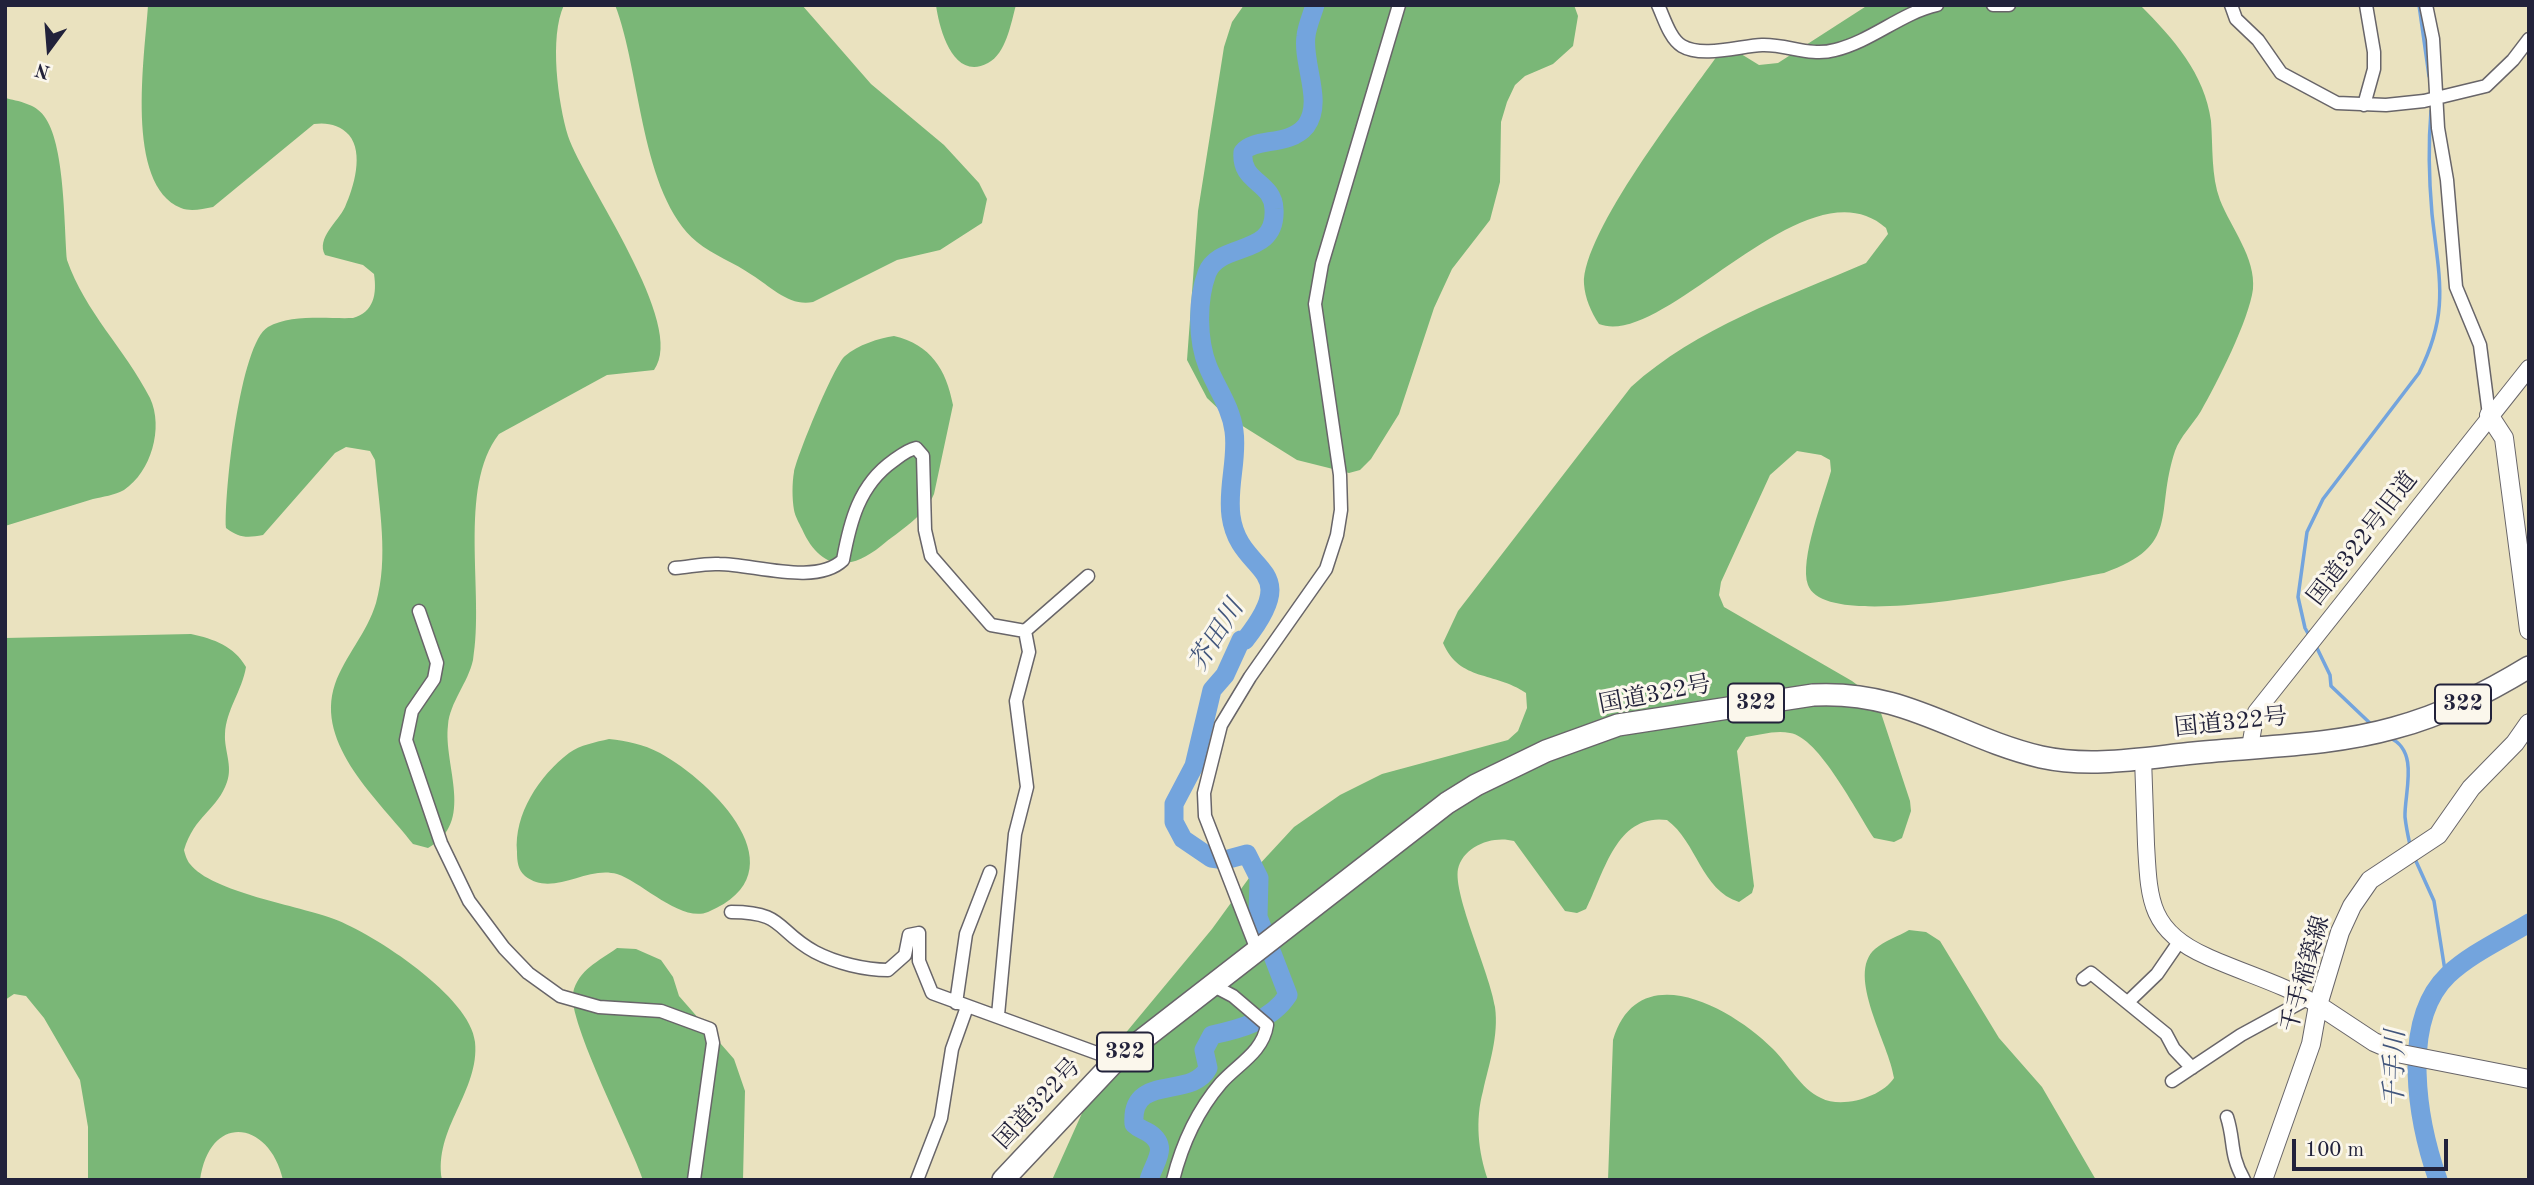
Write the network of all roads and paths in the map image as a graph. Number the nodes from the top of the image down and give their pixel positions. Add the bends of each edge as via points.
1 (1399, 5) edge
2 (1658, 5) edge
3 (1937, 5) edge
4 (1993, 5) edge
5 (2009, 5) edge
6 (2231, 5) edge
7 (2366, 5) edge
8 (2426, 5) edge
9 (2529, 38) edge
10 (2438, 99) junction
11 (2364, 105) junction
12 (2527, 372) edge
13 (2489, 415) junction
14 (675, 568) dead end
15 (1088, 576) dead end
16 (419, 611) dead end
17 (2529, 630) edge
18 (1025, 631) junction
19 (2529, 667) edge
20 (2529, 723) edge
21 (2250, 747) junction
22 (2143, 758) junction
23 (1011, 878) junction
24 (731, 912) dead end
25 (2179, 942) junction
26 (1261, 947) junction
27 (2083, 979) dead end
28 (1212, 985) junction
29 (2129, 1001) junction
30 (2313, 1002) junction
31 (961, 1005) junction
32 (998, 1014) junction
33 (1116, 1059) junction
34 (2192, 1068) junction
35 (2529, 1079) edge
36 (2172, 1082) dead end
37 (2227, 1117) dead end
38 (694, 1180) edge
39 (917, 1180) edge
40 (1003, 1180) edge
41 (1173, 1180) edge
42 (2244, 1180) edge
43 (2263, 1180) edge

1 - 26 street via 1322,264 1315,304 1340,475 1337,535 1326,569 1221,725 1204,793 1205,816
2 - 3 street via 1683,47 1710,50 1776,44 1804,52 1833,51 1859,42
4 - 5 street
6 - 11 street via 2236,19 2281,73 2337,103
7 - 11 street via 2374,69
8 - 10 street
9 - 10 street via 2486,86
10 - 11 street
10 - 13 street via 2456,287 2480,345
12 - 13 street, 国道322号旧道
13 - 17 main road via 2504,438
13 - 21 street, 国道322号旧道 via 2256,712
14 - 18 street via 718,564 812,572 837,566 869,483 916,448 923,456 925,530 931,556 991,625
15 - 18 street
16 - 38 street via 437,663 434,679 412,711 406,740 441,843 470,901 539,983 560,996 598,1007 661,1011 710,1029 713,1043
18 - 23 street via 1029,652 1016,701 1027,787 1015,834
19 - 21 highway, 国道322号 / 322 via 2470,701 2392,729
20 - 30 main road, 千手稲築線 via 2471,788 2438,835 2370,880 2351,906
21 - 22 highway, 国道322号 / 322
22 - 25 street via 2147,890 2154,912
22 - 26 highway, 国道322号 / 322 via 2075,762 2039,757 1905,706 1846,694 1618,725 1546,751 1447,803
23 - 31 street via 984,873 966,934
23 - 32 street
24 - 31 street via 760,912 816,953 864,970 888,970 905,955 909,934 919,933 919,961 932,993
25 - 29 street via 2157,974
25 - 30 street
26 - 28 highway, 国道322号 / 322
27 - 29 street via 2091,973
28 - 33 highway, 国道322号 / 322
28 - 41 street via 1267,1025 1266,1034 1198,1116
29 - 34 street via 2166,1034
30 - 34 street via 2241,1035
30 - 35 main road via 2365,1037 2402,1054
30 - 43 main road, 千手稲築線 via 2311,1044
31 - 32 street
31 - 39 street via 941,1118
32 - 33 street
33 - 40 highway, 国道322号 / 322
34 - 36 street
37 - 42 street via 2233,1160

